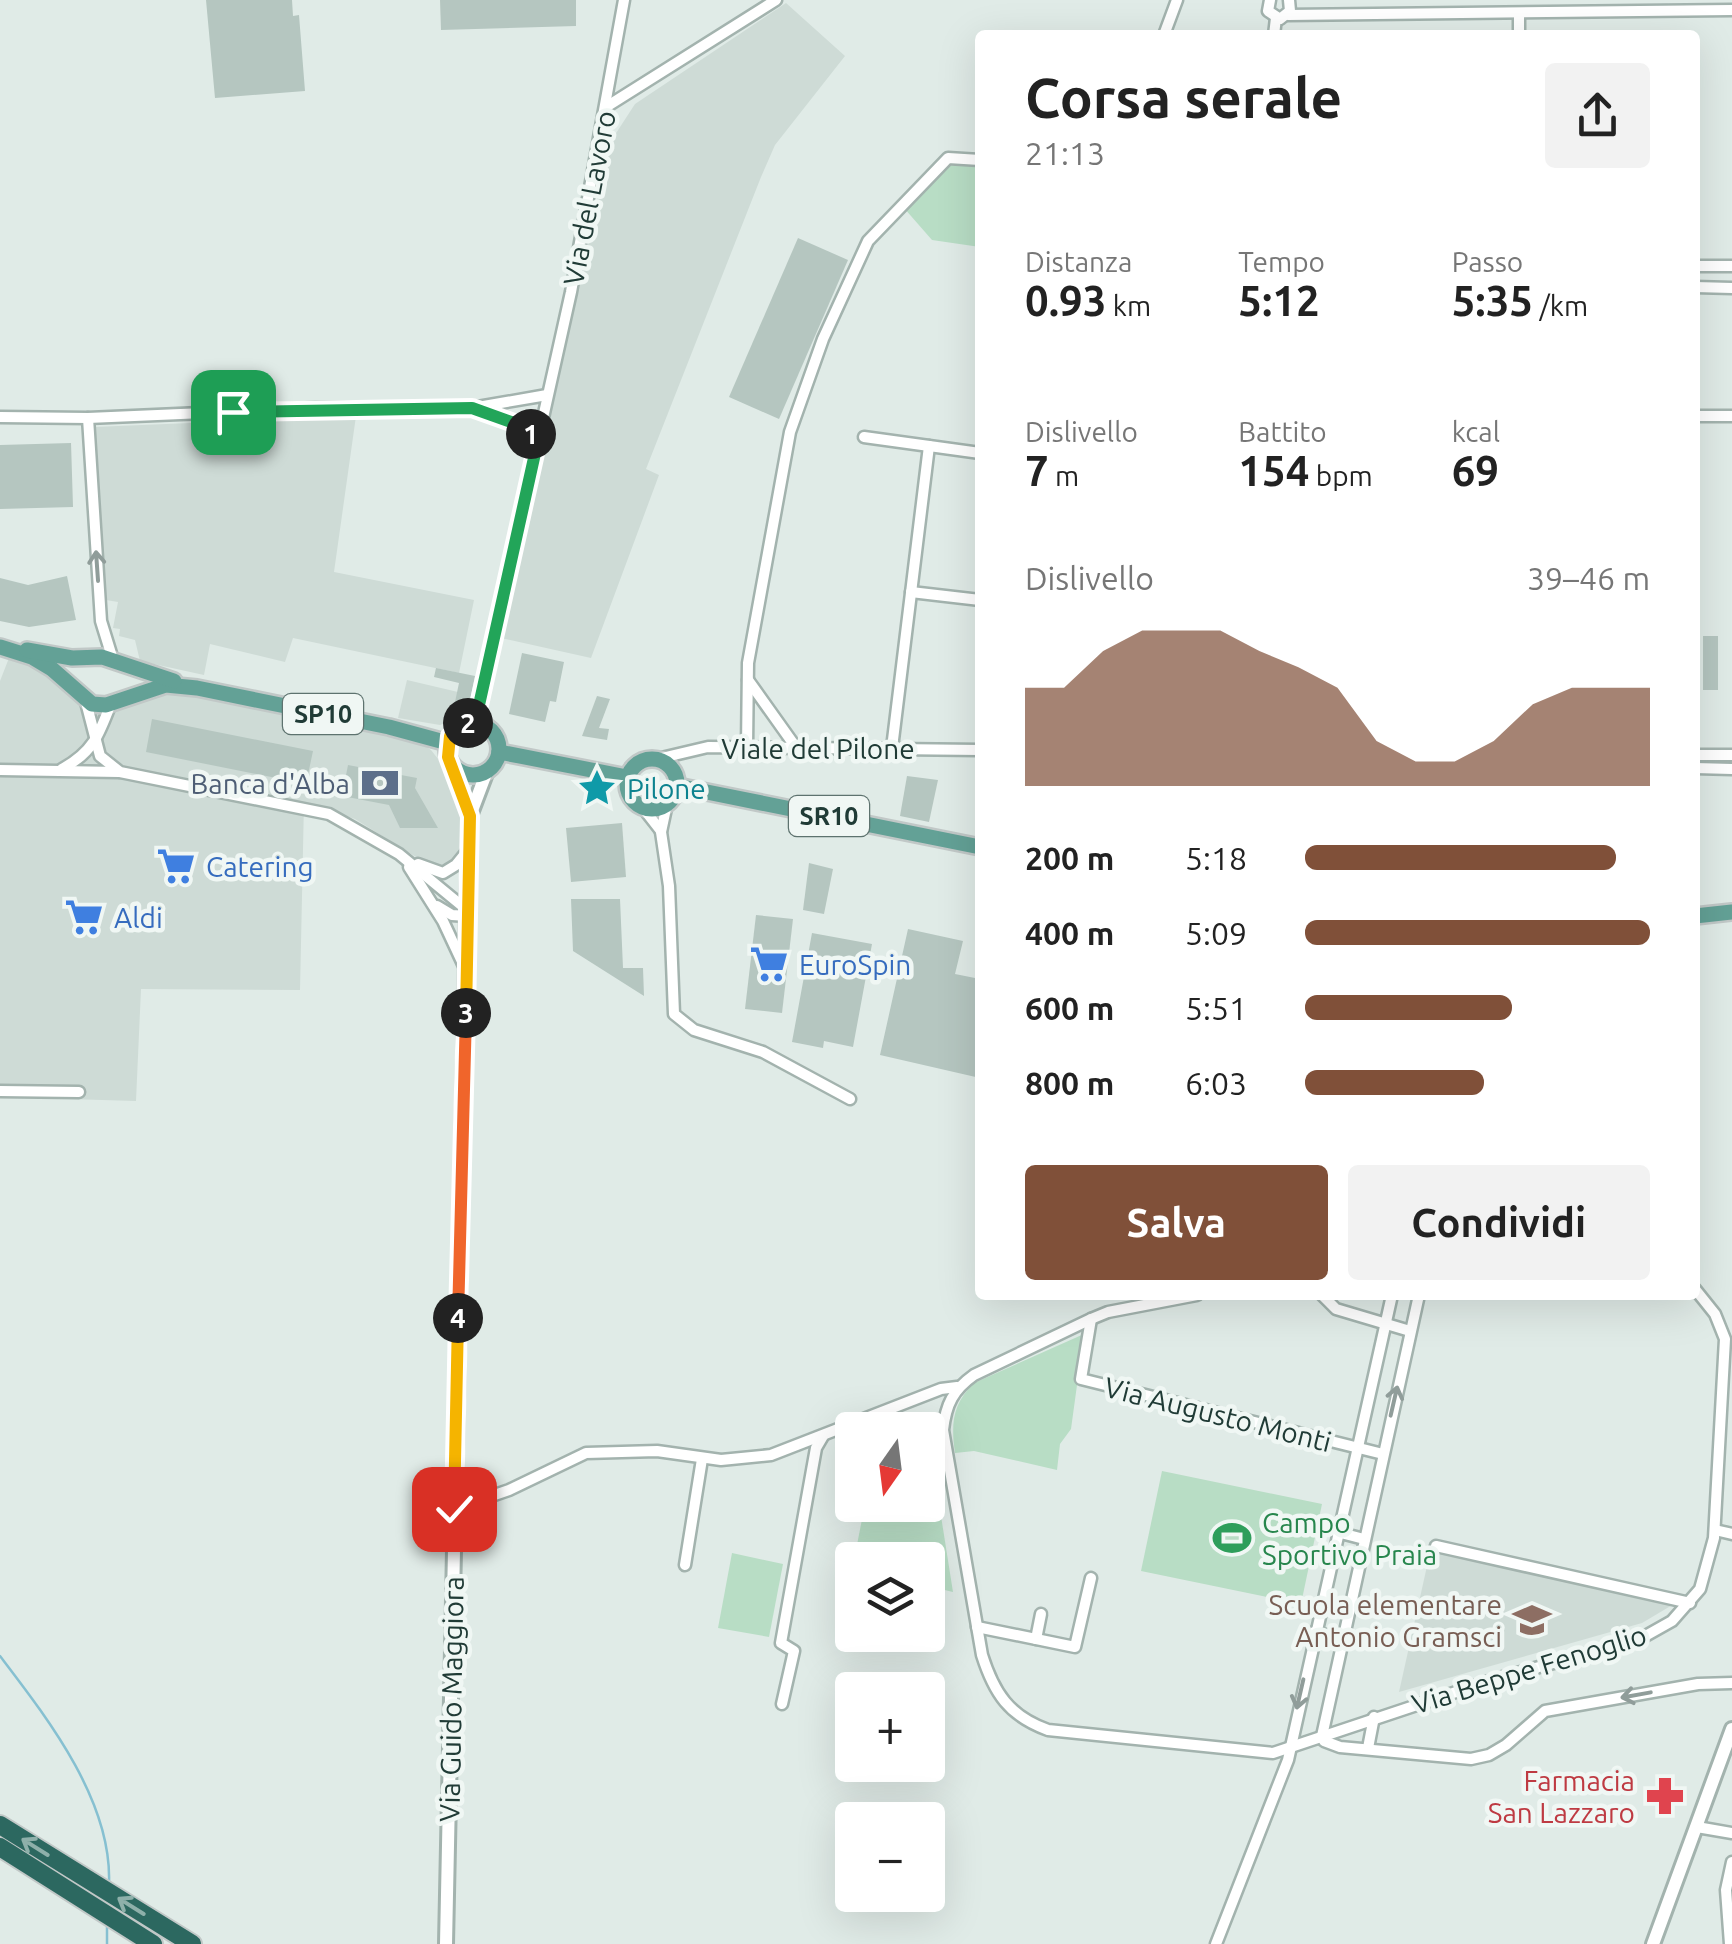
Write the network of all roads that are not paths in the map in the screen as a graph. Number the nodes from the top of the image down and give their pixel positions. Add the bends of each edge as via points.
1 (624, 0) edge
2 (776, 0) edge
3 (1177, 0) edge
4 (1269, 0) edge
5 (1291, 0) edge
6 (1449, 0) edge
7 (1543, 0) edge
8 (1732, 10) edge
9 (1544, 13) junction
10 (1288, 14) junction
11 (1450, 14) junction
12 (1518, 14) junction
13 (1276, 18) junction
14 (1166, 30) edge
15 (1275, 30) edge
16 (1519, 30) edge
17 (606, 107) junction
18 (975, 160) edge
19 (1700, 266) edge
20 (1732, 266) edge
21 (1700, 287) edge
22 (1732, 288) edge
23 (546, 395) junction
24 (472, 408) junction
25 (1700, 416) edge
26 (1732, 416) edge
27 (0, 417) edge
28 (88, 418) junction
29 (864, 437) dead end
30 (538, 440) junction
31 (929, 446) junction
32 (975, 452) edge
33 (911, 592) junction
34 (975, 599) edge
35 (0, 646) edge
36 (96, 657) junction
37 (116, 663) junction
38 (748, 679) junction
39 (197, 688) junction
40 (81, 695) junction
41 (112, 702) junction
42 (475, 723) junction
43 (98, 741) junction
44 (448, 743) junction
45 (795, 746) junction
46 (748, 747) junction
47 (892, 748) junction
48 (975, 750) edge
49 (499, 752) junction
50 (1700, 755) edge
51 (1732, 755) edge
52 (657, 759) junction
53 (450, 762) junction
54 (1700, 768) edge
55 (1732, 769) edge
56 (0, 770) edge
57 (61, 770) junction
58 (487, 771) junction
59 (120, 772) junction
60 (627, 778) junction
61 (677, 786) junction
62 (668, 804) junction
63 (643, 808) junction
64 (470, 816) junction
65 (661, 832) junction
66 (975, 845) edge
67 (470, 848) junction
68 (400, 854) junction
69 (429, 898) junction
70 (1732, 912) edge
71 (467, 913) junction
72 (1700, 915) edge
73 (467, 974) junction
74 (0, 1090) edge
75 (80, 1092) dead end
76 (850, 1099) dead end
77 (1700, 1294) edge
78 (1155, 1300) edge
79 (1327, 1300) edge
80 (1391, 1300) edge
81 (1419, 1300) edge
82 (1092, 1319) junction
83 (1385, 1326) junction
84 (1410, 1331) junction
85 (1376, 1361) junction
86 (1402, 1367) junction
87 (957, 1387) junction
88 (823, 1436) junction
89 (1356, 1448) junction
90 (1383, 1454) junction
91 (702, 1459) junction
92 (454, 1509) junction
93 (1715, 1530) junction
94 (1337, 1532) junction
95 (1732, 1534) edge
96 (1364, 1539) junction
97 (1436, 1546) dead end
98 (684, 1565) dead end
99 (1091, 1578) dead end
100 (1690, 1603) junction
101 (1041, 1614) dead end
102 (977, 1627) junction
103 (1314, 1632) junction
104 (1036, 1639) junction
105 (1342, 1639) junction
106 (1732, 1683) edge
107 (782, 1704) dead end
108 (1374, 1718) junction
109 (1732, 1729) edge
110 (1322, 1736) junction
111 (1368, 1748) junction
112 (1288, 1749) junction
113 (0, 1825) edge
114 (1697, 1827) junction
115 (1732, 1834) edge
116 (0, 1847) edge
117 (1732, 1862) edge
118 (154, 1944) edge
119 (192, 1944) edge
120 (446, 1944) edge
121 (1216, 1944) edge
122 (1654, 1944) edge
123 (1730, 1944) edge

1 - 17 street, Via del Lavoro
2 - 17 street
3 - 14 street
4 - 13 street
5 - 10 street
6 - 11 street
7 - 9 street
8 - 9 street
9 - 12 street
10 - 11 street
10 - 13 street
11 - 12 street
12 - 16 street
13 - 15 street
17 - 23 street, Via del Lavoro
18 - 38 street via 948,158 894,210 859,259 790,432
19 - 20 street
21 - 22 street
23 - 24 street
23 - 30 street, Via del Lavoro
24 - 28 street
24 - 30 street via 522,426
25 - 26 street
27 - 28 street
37 -> 28 street via 102,620
29 - 31 street
30 - 42 street, Via del Lavoro
31 - 32 street
31 - 33 street
33 - 34 street
33 - 47 street
35 - 36 main road, SP10
35 - 40 main road, SP10 via 32,657
36 - 37 main road, SP10
36 - 40 main road via 79,669
37 - 39 main road, SP10
37 - 41 main road via 124,684
38 - 45 street
38 - 46 street
39 - 41 main road, SP10 via 166,685
39 - 44 main road, SP10
40 - 41 main road, SP10 via 99,706
40 - 43 street
41 - 43 street
42 - 44 main road via 460,726
42 - 49 main road via 490,729
43 - 57 street
43 - 59 street via 100,756
44 - 53 main road
45 - 46 street, Viale del Pilone
45 - 47 street, Viale del Pilone
46 - 52 street, Viale del Pilone via 708,747
47 - 48 street, Viale del Pilone
49 - 58 main road
49 - 60 main road
50 - 51 street
52 - 60 main road via 642,761
52 - 61 main road via 670,766
53 - 58 main road via 463,772
53 - 64 street, Via Guido Maggiora
54 - 55 street
56 - 57 street, Via Guido Maggiora
57 - 59 street, Via Guido Maggiora
58 - 64 street, Via Guido Maggiora
59 - 68 street, Via Guido Maggiora via 318,810
60 - 63 main road via 631,799
61 - 62 main road
61 - 66 main road, SR10
62 - 63 main road
62 - 65 street
63 - 65 street
64 - 67 street, Via Guido Maggiora
65 - 76 street via 674,1014 694,1030 763,1052
67 - 68 street, Via Guido Maggiora via 443,873
67 - 71 street, Via Guido Maggiora
68 - 69 street, Via Guido Maggiora
68 - 71 street, Via Guido Maggiora
69 - 71 street via 442,910
69 - 73 street, Via Guido Maggiora
70 - 72 main road
71 - 73 street, Via Guido Maggiora
73 - 92 street, Via Guido Maggiora
74 - 75 street
77 - 93 street, Via Beppe Fenoglio via 1725,1340
78 - 82 street
79 - 83 street
80 - 83 street, Via Augusto Monti
81 - 84 street
82 - 87 street
82 - 89 street, Via Augusto Monti via 1081,1379
83 - 84 street
83 - 85 street, Via Augusto Monti
84 - 86 street
85 - 86 street
85 - 89 street, Via Augusto Monti
90 -> 86 street
87 - 88 street
87 - 102 street, Via Beppe Fenoglio via 943,1430
88 - 91 street via 771,1455
88 - 107 street via 781,1643 794,1650
89 - 90 street, Via Augusto Monti
89 - 94 street, Via Augusto Monti
90 - 96 street
91 - 92 street via 656,1451 586,1454
91 - 98 street
92 - 120 street, Via Guido Maggiora
93 - 95 street
93 - 100 street, Via Beppe Fenoglio via 1706,1572
94 - 96 street
94 - 103 street, Via Augusto Monti
96 - 105 street
97 - 100 street
99 - 104 street via 1075,1647
100 - 108 street, Via Beppe Fenoglio via 1640,1639
101 - 104 street
102 - 104 street
102 - 112 street, Via Beppe Fenoglio via 991,1682 1004,1704 1035,1726 1264,1754
103 - 105 street
103 -> 112 street, Via Augusto Monti
105 - 110 street
106 -> 111 street via 1545,1711 1506,1745 1470,1759
108 - 110 street, Via Beppe Fenoglio
108 - 111 street
109 - 114 street
110 - 111 street via 1327,1744
110 - 112 street, Via Beppe Fenoglio
112 - 121 street, Via Augusto Monti
119 -> 113 highway
114 - 115 street
114 - 122 street
116 - 118 highway
117 - 123 street

